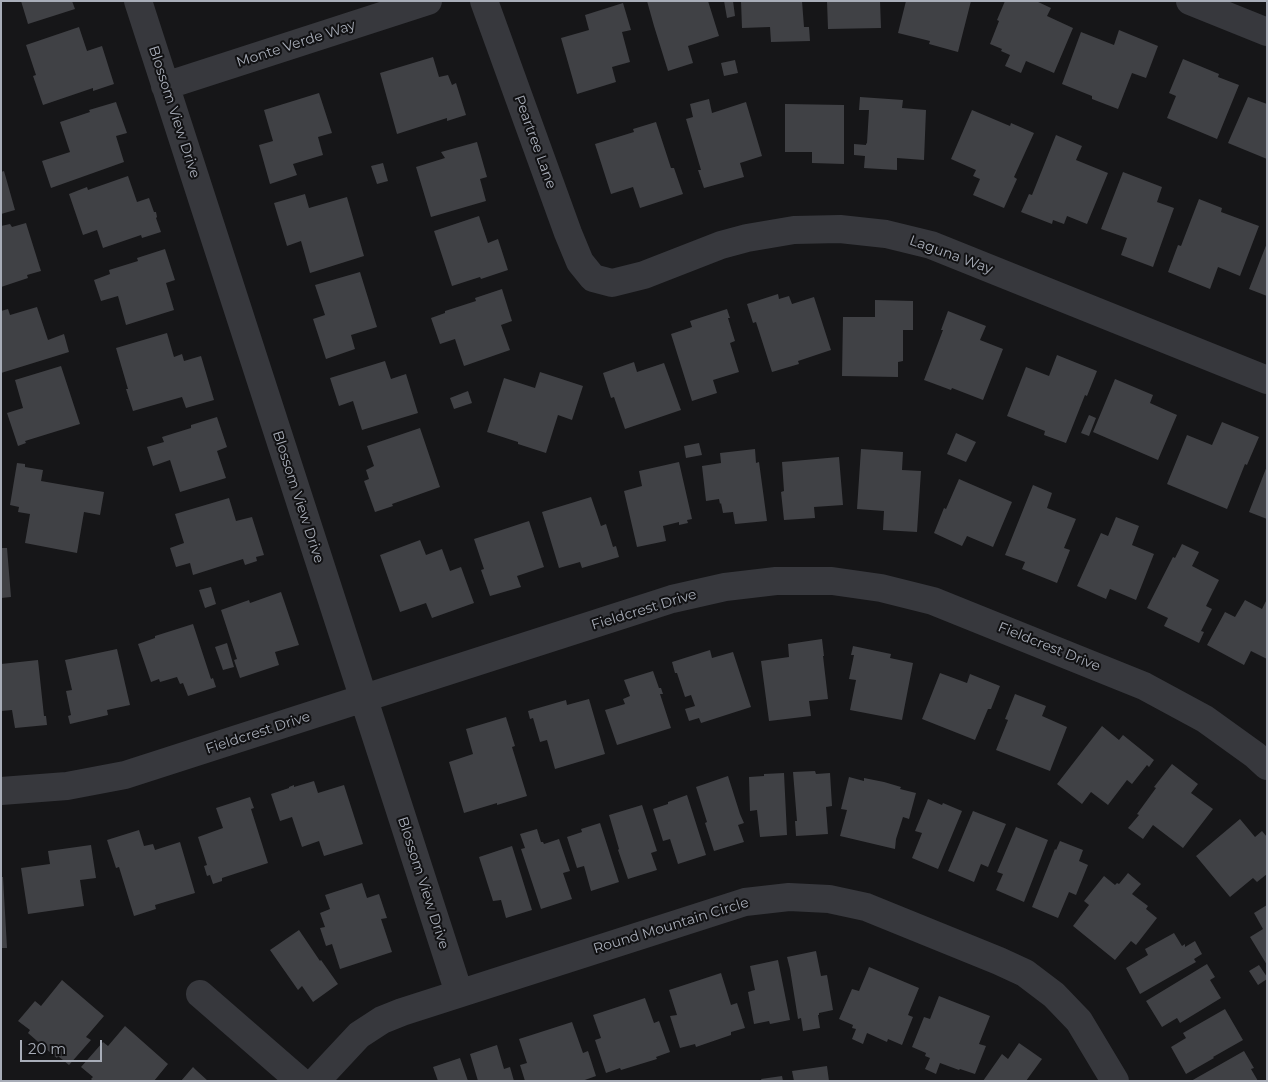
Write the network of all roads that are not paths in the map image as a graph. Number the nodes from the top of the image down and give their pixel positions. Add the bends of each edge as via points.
1 (138, 1) edge
2 (428, 1) edge
3 (484, 1) edge
4 (1190, 1) edge
5 (1267, 32) edge
6 (165, 86) junction
7 (593, 278) joint
8 (1267, 380) edge
9 (364, 699) junction
10 (1267, 766) edge
11 (1, 791) edge
12 (200, 994) dead end
13 (459, 994) junction
14 (300, 1081) edge
15 (316, 1081) edge
16 (1115, 1081) edge

1 - 6 street, Blossom View Drive
2 - 6 street, Monte Verde Way
3 - 7 street, Peartree Lane via 568,233 580,262
4 - 5 street
6 - 9 street, Blossom View Drive
7 - 8 street, Laguna Way via 612,283 644,275 721,245 794,230 840,229 886,234 931,245
9 - 10 street, Fieldcrest Drive via 672,599 725,586 776,580 832,581 881,588 934,601 1144,686 1206,719
9 - 11 street, Fieldcrest Drive via 125,775 67,786
9 - 13 street, Blossom View Drive
12 - 14 street
13 - 15 street, Round Mountain Circle via 382,1020 359,1036
13 - 16 street, Round Mountain Circle via 745,902 789,897 829,899 866,907 1025,973 1054,995 1079,1021

